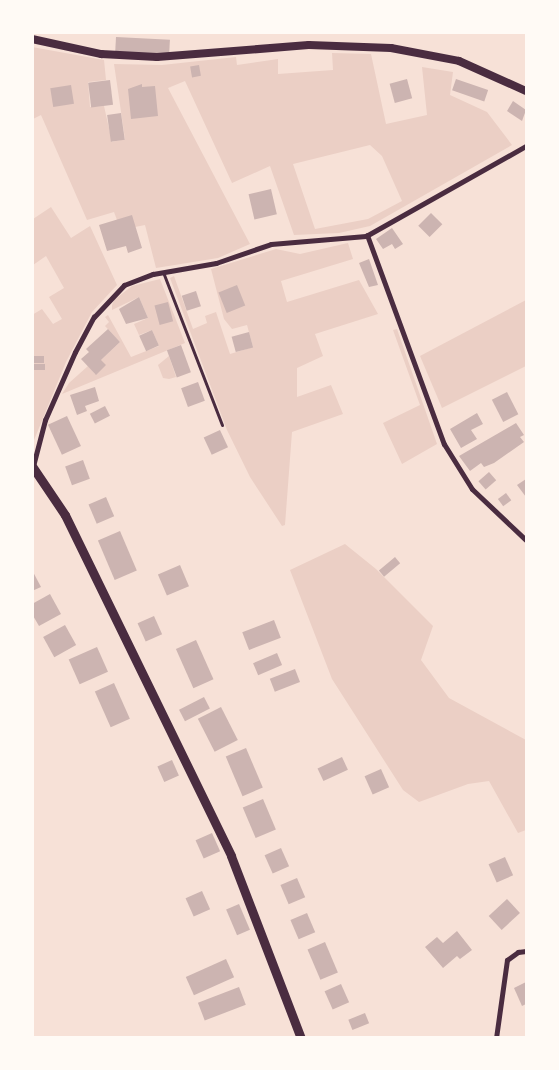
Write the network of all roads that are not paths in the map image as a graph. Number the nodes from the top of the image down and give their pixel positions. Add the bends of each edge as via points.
1 (32, 39) edge
2 (526, 91) edge
3 (526, 146) edge
4 (367, 235) junction
5 (163, 272) junction
6 (222, 425) dead end
7 (33, 466) edge
8 (526, 540) edge
9 (526, 951) edge
10 (301, 1038) edge
11 (496, 1038) edge

1 - 2 street via 101,54 157,57 309,45 391,48 459,61
3 - 4 street
4 - 5 street via 271,244 216,263
4 - 8 street via 444,444 472,489
5 - 6 lane
5 - 7 street via 124,285 94,317 45,420
7 - 10 main road via 65,515 231,856
9 - 11 street via 518,952 507,960

